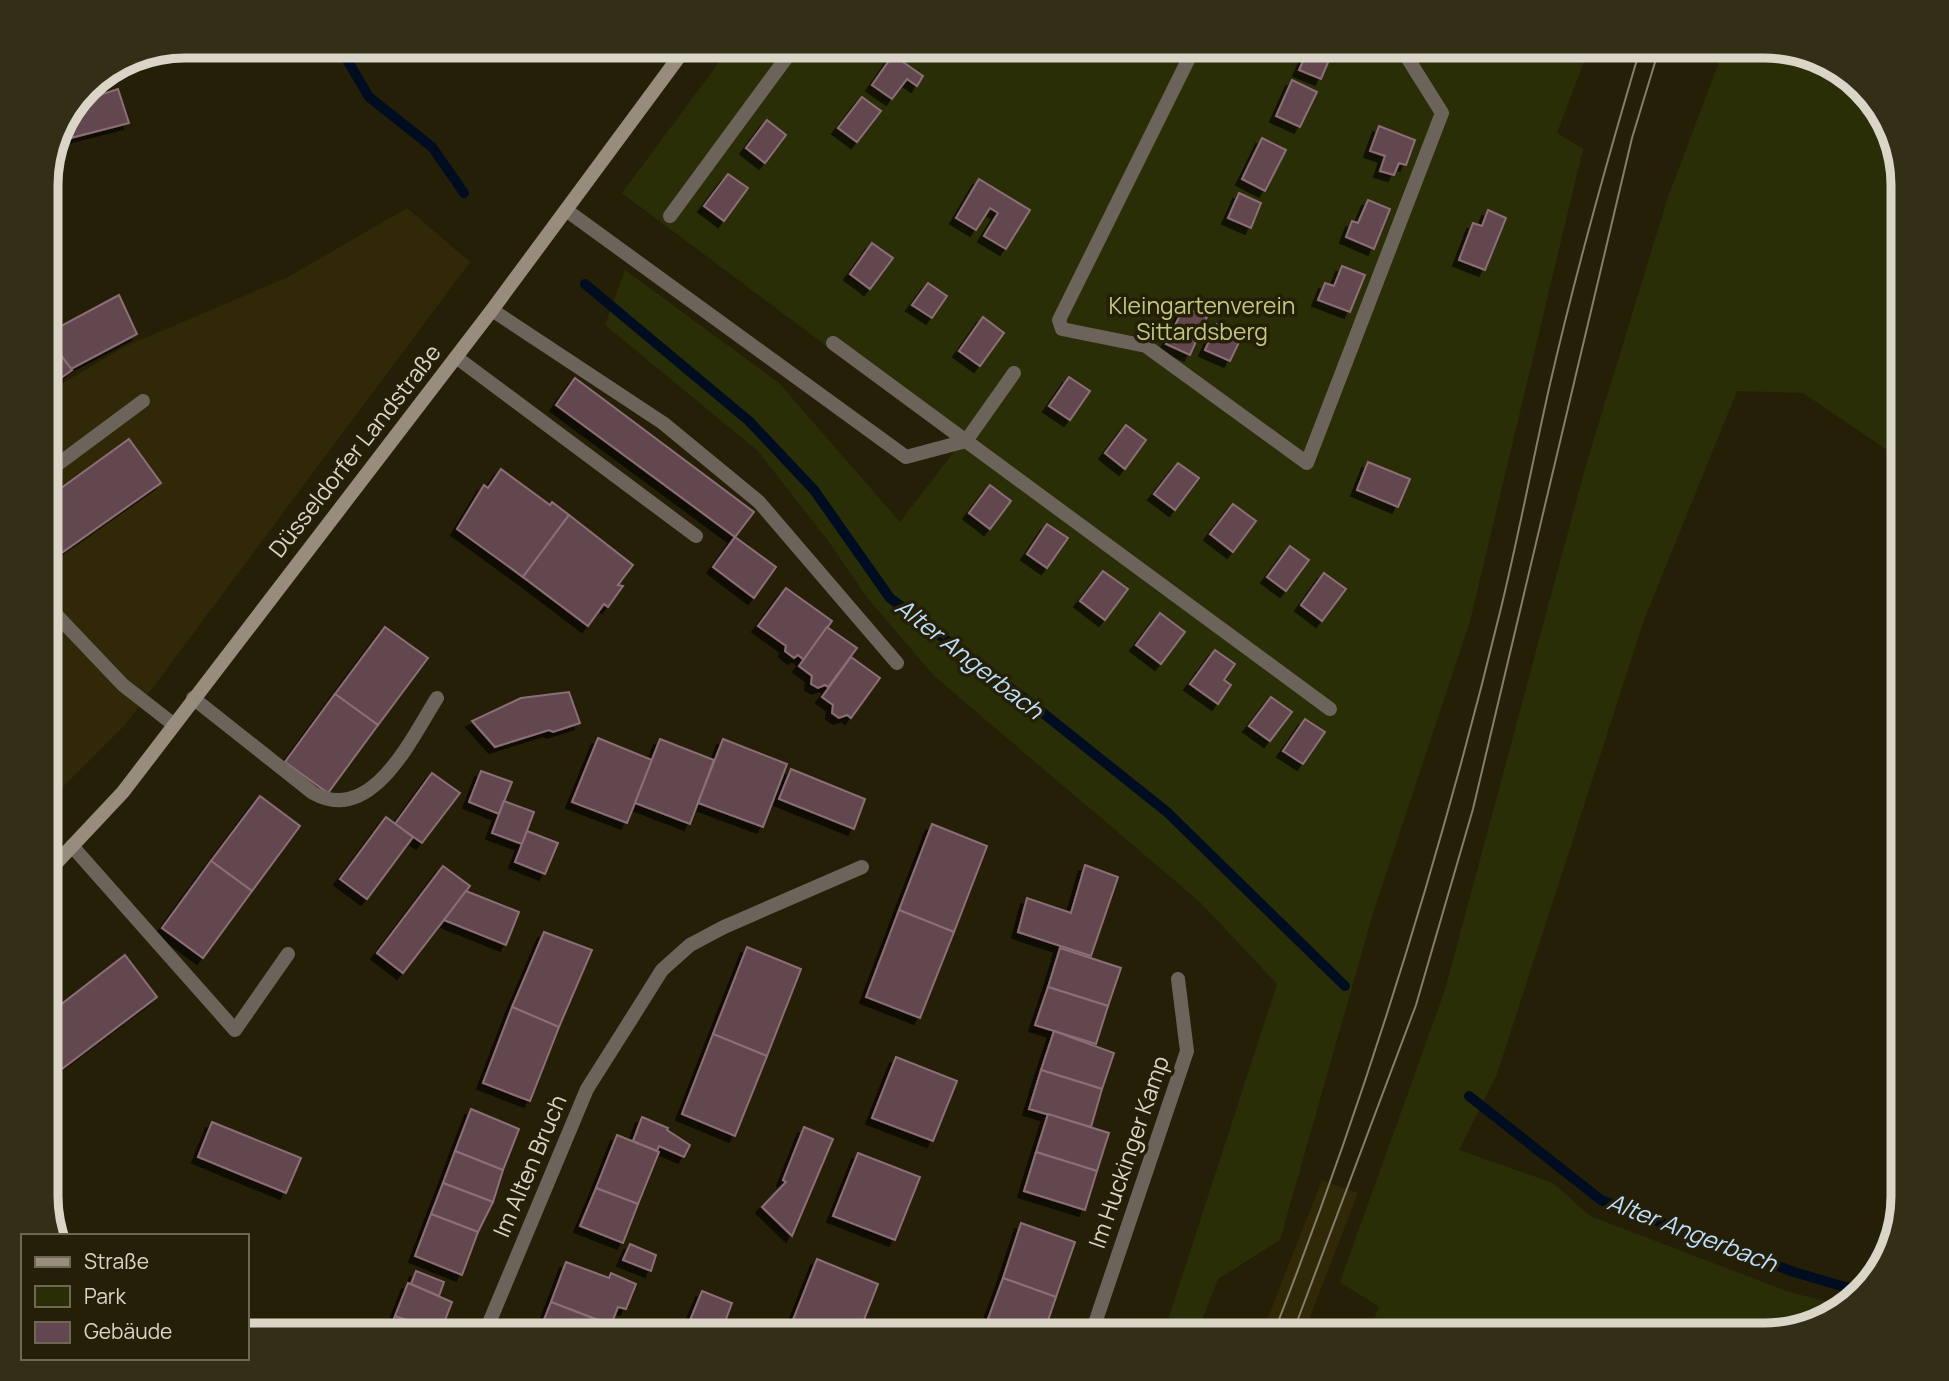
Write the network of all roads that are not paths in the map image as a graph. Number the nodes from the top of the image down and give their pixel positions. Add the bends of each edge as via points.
1 (678, 58) edge
2 (786, 58) edge
3 (1189, 58) edge
4 (1408, 58) edge
5 (566, 211) junction
6 (670, 216) dead end
7 (492, 310) junction
8 (834, 343) dead end
9 (456, 357) junction
10 (1014, 373) dead end
11 (143, 401) dead end
12 (966, 441) junction
13 (58, 465) edge
14 (696, 536) dead end
15 (58, 617) edge
16 (897, 663) dead end
17 (193, 698) junction
18 (437, 698) dead end
19 (1330, 709) dead end
20 (173, 724) junction
21 (72, 846) junction
22 (58, 861) edge
23 (862, 867) dead end
24 (288, 954) dead end
25 (1178, 979) dead end
26 (489, 1323) edge
27 (1095, 1323) edge

1 - 5 main road, Düsseldorfer Landstraße
2 - 6 street
3 - 4 street via 1059,320 1062,329 1146,346 1307,463 1442,113
5 - 7 main road, Düsseldorfer Landstraße
5 - 12 street via 905,457
7 - 9 main road, Düsseldorfer Landstraße
7 - 16 street via 663,423 759,502
8 - 12 street
9 - 14 street
9 - 17 main road, Düsseldorfer Landstraße
10 - 12 street
11 - 13 street
12 - 19 street
15 - 20 street via 123,685
17 - 18 street via 325,800 364,793 387,776
17 - 20 main road, Düsseldorfer Landstraße
20 - 21 main road, Düsseldorfer Landstraße via 123,792
21 - 22 main road, Düsseldorfer Landstraße
21 - 24 street via 235,1030
23 - 26 street, Im Alten Bruch via 724,927 691,945 663,970 587,1088
25 - 27 street, Im Huckinger Kamp via 1187,1051

